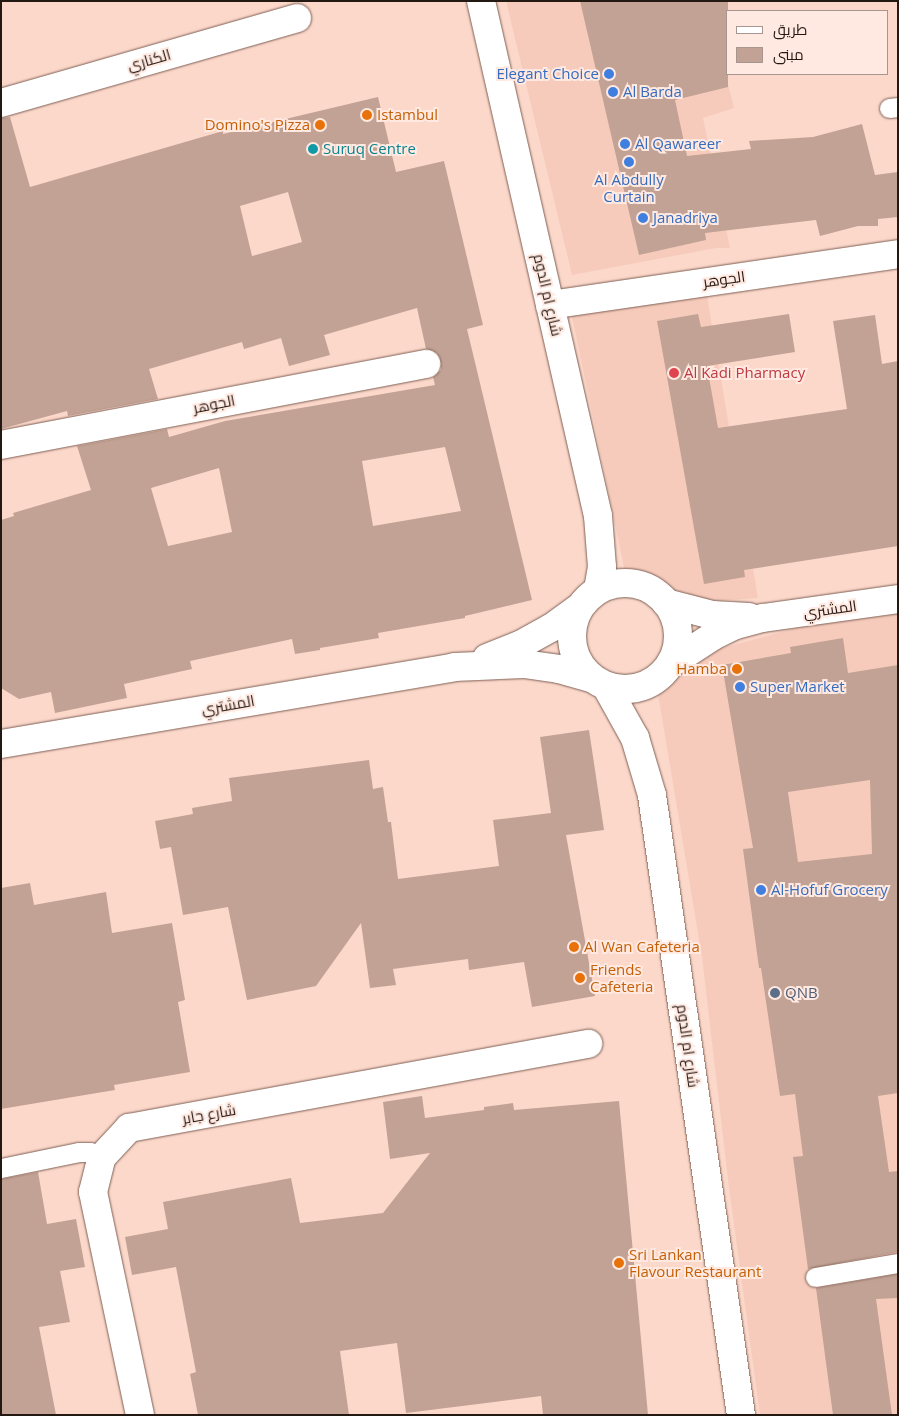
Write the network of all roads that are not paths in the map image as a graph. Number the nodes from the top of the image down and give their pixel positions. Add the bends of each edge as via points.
1 (481, 1) edge
2 (297, 18) dead end
3 (1, 103) edge
4 (898, 254) edge
5 (550, 305) junction
6 (426, 364) dead end
7 (1, 445) edge
8 (589, 599) junction
9 (898, 599) edge
10 (666, 603) junction
11 (762, 618) junction
12 (670, 664) junction
13 (454, 667) junction
14 (600, 682) junction
15 (1, 744) edge
16 (588, 1044) dead end
17 (102, 1156) junction
18 (1, 1168) edge
19 (898, 1263) edge
20 (815, 1277) dead end
21 (140, 1415) edge
22 (741, 1415) edge

1 - 5 street, شارع ام الدوم
2 - 3 street, الكناري
4 - 5 street, الجوهر
5 - 8 street, شارع ام الدوم via 598,516 602,567
6 - 7 street, الجوهر
8 - 10 street via 612,584 642,586 656,592
8 - 13 street, المشتري via 551,628 520,645
8 - 14 street via 573,623 574,654 582,668
9 - 11 street, المشتري
10 - 11 street, المشتري via 712,615
10 - 12 street via 675,617 678,633 677,649
11 - 12 street, المشتري via 713,636
12 - 14 street via 649,684 635,688 620,689
13 - 14 street, المشتري via 524,664 560,669
13 - 15 street, المشتري
14 - 22 street, شارع ام الدوم via 622,711 635,738 652,795
16 - 17 street, شارع جابر via 129,1128
17 - 18 lane via 79,1152
17 - 21 street, شارع جابر via 93,1192
19 - 20 lane

